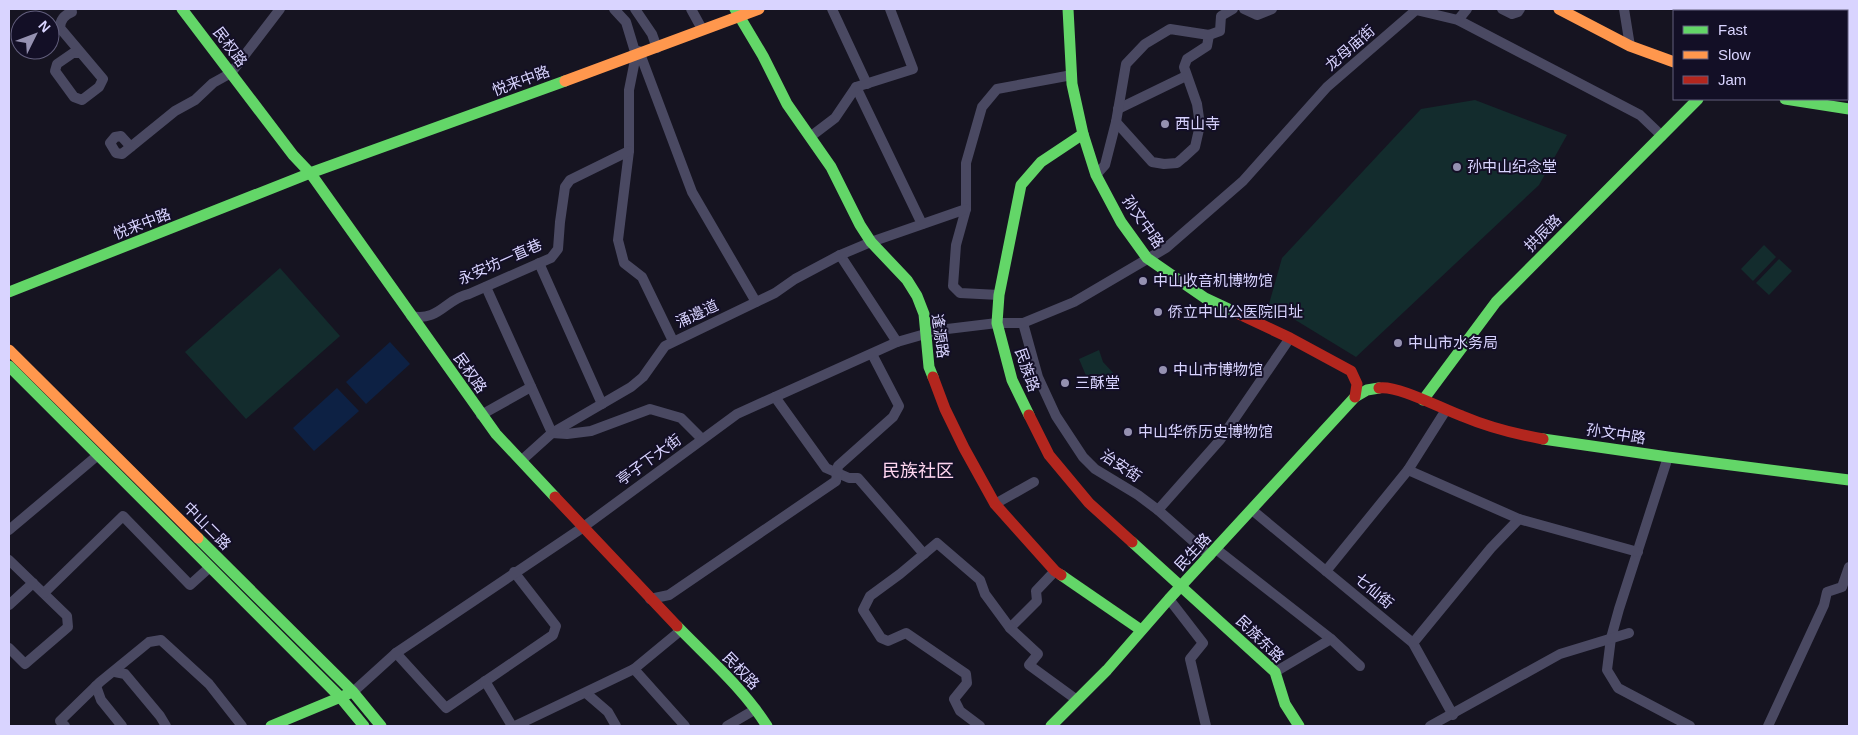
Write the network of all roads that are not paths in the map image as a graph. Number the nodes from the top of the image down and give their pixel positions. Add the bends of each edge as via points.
1 (71, 9) edge
2 (182, 9) edge
3 (280, 9) edge
4 (614, 9) edge
5 (635, 9) edge
6 (690, 9) edge
7 (759, 9) edge
8 (832, 9) edge
9 (890, 9) edge
10 (1068, 9) edge
11 (1233, 9) edge
12 (1244, 9) edge
13 (1272, 9) edge
14 (1467, 9) edge
15 (1502, 9) edge
16 (1520, 9) edge
17 (1559, 9) edge
18 (1624, 9) edge
19 (1731, 9) edge
20 (1415, 10) edge
21 (1685, 10) edge
22 (737, 13) edge
23 (1458, 20) junction
24 (702, 29) junction
25 (1209, 35) junction
26 (1630, 46) junction
27 (657, 48) junction
28 (81, 53) junction
29 (639, 53) junction
30 (1673, 62) edge
31 (231, 73) junction
32 (1072, 75) junction
33 (1186, 76) junction
34 (867, 84) junction
35 (856, 87) junction
36 (1792, 100) edge
37 (1694, 101) edge
38 (1118, 109) junction
39 (1849, 109) edge
40 (1116, 122) junction
41 (1083, 134) junction
42 (1662, 136) junction
43 (810, 137) junction
44 (131, 148) junction
45 (629, 151) junction
46 (311, 172) junction
47 (1096, 175) junction
48 (966, 209) junction
49 (922, 224) junction
50 (872, 242) junction
51 (840, 255) junction
52 (1147, 258) junction
53 (540, 263) junction
54 (9, 287) edge
55 (486, 287) junction
56 (9, 292) edge
57 (999, 295) junction
58 (756, 302) junction
59 (411, 316) junction
60 (997, 323) junction
61 (1022, 323) junction
62 (925, 334) junction
63 (1290, 338) junction
64 (673, 341) junction
65 (897, 342) junction
66 (9, 350) edge
67 (872, 354) junction
68 (9, 366) edge
69 (531, 386) junction
70 (775, 397) junction
71 (1354, 397) junction
72 (1423, 400) junction
73 (602, 404) junction
74 (1446, 410) junction
75 (481, 415) junction
76 (552, 433) junction
77 (702, 439) junction
78 (98, 455) junction
79 (1668, 458) junction
80 (522, 460) junction
81 (1408, 470) junction
82 (837, 473) junction
83 (1849, 480) edge
84 (1034, 482) dead end
85 (996, 504) junction
86 (1158, 510) junction
87 (1252, 510) junction
88 (1519, 519) junction
89 (582, 528) junction
90 (9, 530) edge
91 (1213, 552) junction
92 (1638, 552) junction
93 (924, 554) junction
94 (9, 560) edge
95 (210, 567) junction
96 (1849, 567) edge
97 (1055, 571) junction
98 (1326, 571) junction
99 (514, 572) junction
100 (33, 583) junction
101 (1182, 586) junction
102 (44, 593) junction
103 (650, 599) junction
104 (1169, 599) junction
105 (9, 605) edge
106 (1010, 628) junction
107 (1141, 630) junction
108 (680, 631) junction
109 (1629, 632) dead end
110 (1611, 638) junction
111 (1331, 639) junction
112 (1413, 643) junction
113 (9, 648) edge
114 (396, 653) junction
115 (1360, 666) dead end
116 (634, 669) junction
117 (115, 672) junction
118 (1275, 672) junction
119 (485, 681) junction
120 (96, 686) junction
121 (353, 692) junction
122 (586, 693) junction
123 (340, 697) junction
124 (1077, 700) junction
125 (756, 709) junction
126 (1453, 715) junction
127 (65, 726) edge
128 (122, 726) edge
129 (166, 726) edge
130 (242, 726) edge
131 (271, 726) edge
132 (364, 726) edge
133 (381, 726) edge
134 (514, 726) edge
135 (616, 726) edge
136 (685, 726) edge
137 (727, 726) edge
138 (767, 726) edge
139 (980, 726) edge
140 (1051, 726) edge
141 (1206, 726) edge
142 (1299, 726) edge
143 (1430, 726) edge
144 (1690, 726) edge
145 (1768, 726) edge

1 - 28 street via 72,12 60,23 60,28
2 - 31 street, 民权路
3 - 31 street
4 - 29 street via 626,22
5 - 27 street via 652,34
6 - 24 street
7 - 22 street, 悦来中路
8 - 34 street
9 - 34 street via 912,68
10 - 32 street, 孙文中路
11 - 25 street via 1221,16 1220,31
12 - 13 street via 1257,15
14 - 23 street
15 - 16 street via 1512,14
17 - 26 street
18 - 26 street
19 - 21 street
20 - 23 street, 龙母庙街
20 - 52 street, 龙母庙街 via 1327,87 1243,181 1166,248
22 - 24 street, 悦来中路
22 - 43 street, 逢源路 via 787,104
23 - 42 street, 龙母庙街 via 1640,115
24 - 27 street, 悦来中路
25 - 33 street via 1207,46 1187,59 1184,67
25 - 38 street via 1170,29 1145,44 1126,64
26 - 30 street
27 - 29 street, 悦来中路
28 - 28 street via 103,79 99,87 82,100 74,96 55,71 57,64 73,53
29 - 45 street via 629,90
29 - 46 street, 悦来中路
29 - 58 street via 692,192
31 - 44 street via 175,111
31 - 46 street, 民权路 via 292,155
32 - 41 street, 孙文中路
32 - 48 street via 997,88 982,107 966,163
33 - 38 street
33 - 40 street via 1197,104 1200,125 1195,147 1177,163 1152,162
34 - 35 street
35 - 43 street via 835,118
35 - 49 street
36 - 39 street
37 - 42 street, 拱辰路
38 - 40 street
40 - 47 street via 1105,165
41 - 47 street, 孙文中路
41 - 57 street, 民族路 via 1042,162 1021,185
42 - 72 street, 拱辰路 via 1496,302
43 - 50 street, 逢源路 via 831,166
44 - 44 street via 122,154 116,153 110,144 115,137 121,136
45 - 53 street, 永安坊一直巷 via 570,180 565,187 558,249 551,258
45 - 64 street via 618,240 624,263 642,277
46 - 54 street, 悦来中路
46 - 56 street, 悦来中路
46 - 59 street, 民权路
47 - 52 street, 孙文中路 via 1121,222
48 - 49 street, 涌邊道
48 - 57 street via 956,245 953,286 960,293
49 - 50 street, 涌邊道
50 - 51 street, 涌邊道
50 - 62 street, 逢源路 via 907,280 917,296 924,314
51 - 58 street, 涌邊道
51 - 65 street
52 - 61 street, 龙母庙街 via 1074,302
52 - 63 street, 孙文中路 via 1205,298
53 - 55 street, 永安坊一直巷
53 - 73 street
55 - 59 street, 永安坊一直巷 via 459,296 435,314 422,318
55 - 69 street
57 - 60 street, 民族路
58 - 64 street, 涌邊道
59 - 75 street, 民权路
60 - 61 street, 亭子下大街
60 - 62 street, 亭子下大街
60 - 101 street, 民族路 via 1012,380 1049,455 1089,503
61 - 86 street, 治安街 via 1038,377 1056,416 1083,457 1095,469
62 - 65 street, 亭子下大街
62 - 85 street, 逢源路 via 929,367 945,409
63 - 71 street, 孙文中路 via 1350,371 1357,380
63 - 86 street via 1220,440
64 - 73 street, 涌邊道 via 665,346 631,388
65 - 67 street, 亭子下大街
66 - 121 street, 中山二路
67 - 70 street, 亭子下大街
67 - 82 street via 899,406 893,417 838,466
68 - 78 street, 中山二路
69 - 75 street
69 - 76 street
70 - 77 street, 亭子下大街 via 737,414
70 - 82 street via 826,468
71 - 72 street, 孙文中路 via 1368,390 1386,387
71 - 87 street, 民生路
72 - 74 street, 孙文中路
73 - 76 street, 涌邊道
74 - 79 street, 孙文中路 via 1513,434
74 - 81 street
75 - 80 street, 民权路
76 - 77 street via 591,431 650,409 681,418
76 - 80 street, 涌邊道
77 - 89 street, 亭子下大街
78 - 90 street
78 - 95 street, 中山二路
79 - 83 street, 孙文中路
79 - 92 street
80 - 89 street, 民权路
81 - 88 street
81 - 98 street
82 - 93 street via 858,478
82 - 103 street via 836,481 669,594
84 - 85 street
85 - 97 street, 逢源路
86 - 91 street, 治安街
87 - 91 street, 民生路
87 - 98 street, 七仙街
88 - 92 street
88 - 112 street
89 - 99 street, 亭子下大街
89 - 103 street, 民权路
91 - 101 street, 民生路
91 - 111 street, 治安街
92 - 110 street
93 - 106 street via 937,543 980,580 985,594
93 - 139 street via 870,596 863,610 880,638 888,641 906,633 966,674 967,683 954,699 960,711
94 - 100 street
95 - 102 street via 190,585 123,516
95 - 123 street, 中山二路
96 - 145 street via 1842,587 1827,592
97 - 106 street via 1036,591 1037,601
97 - 107 street, 逢源路
98 - 112 street, 七仙街
99 - 114 street, 亭子下大街
99 - 119 street via 556,626 553,636
100 - 102 street
100 - 105 street
101 - 104 street, 民生路
101 - 118 street, 民族东路
102 - 113 street via 68,616 68,627 25,664
103 - 108 street, 民权路
104 - 107 street, 民生路
104 - 141 street via 1203,643 1190,659
106 - 124 street via 1038,654 1029,665
107 - 124 street, 民生路
108 - 116 street
108 - 125 street, 民权路
109 - 110 street
110 - 126 street via 1560,654
110 - 144 street via 1607,670 1618,688
111 - 115 street, 治安街
111 - 118 street
112 - 126 street, 七仙街
114 - 119 street via 446,708
114 - 121 street, 亭子下大街
116 - 122 street
116 - 136 street
117 - 120 street
117 - 129 street via 125,674
117 - 130 street via 149,642 161,640 209,684
118 - 142 street, 民族东路 via 1285,704
119 - 134 street
120 - 127 street via 60,721
120 - 128 street via 101,700
121 - 123 street
121 - 133 street, 中山二路
122 - 134 street
122 - 135 street via 608,712
123 - 131 street
123 - 132 street, 中山二路
124 - 140 street, 民生路
125 - 137 street
125 - 138 street, 民权路
126 - 143 street

